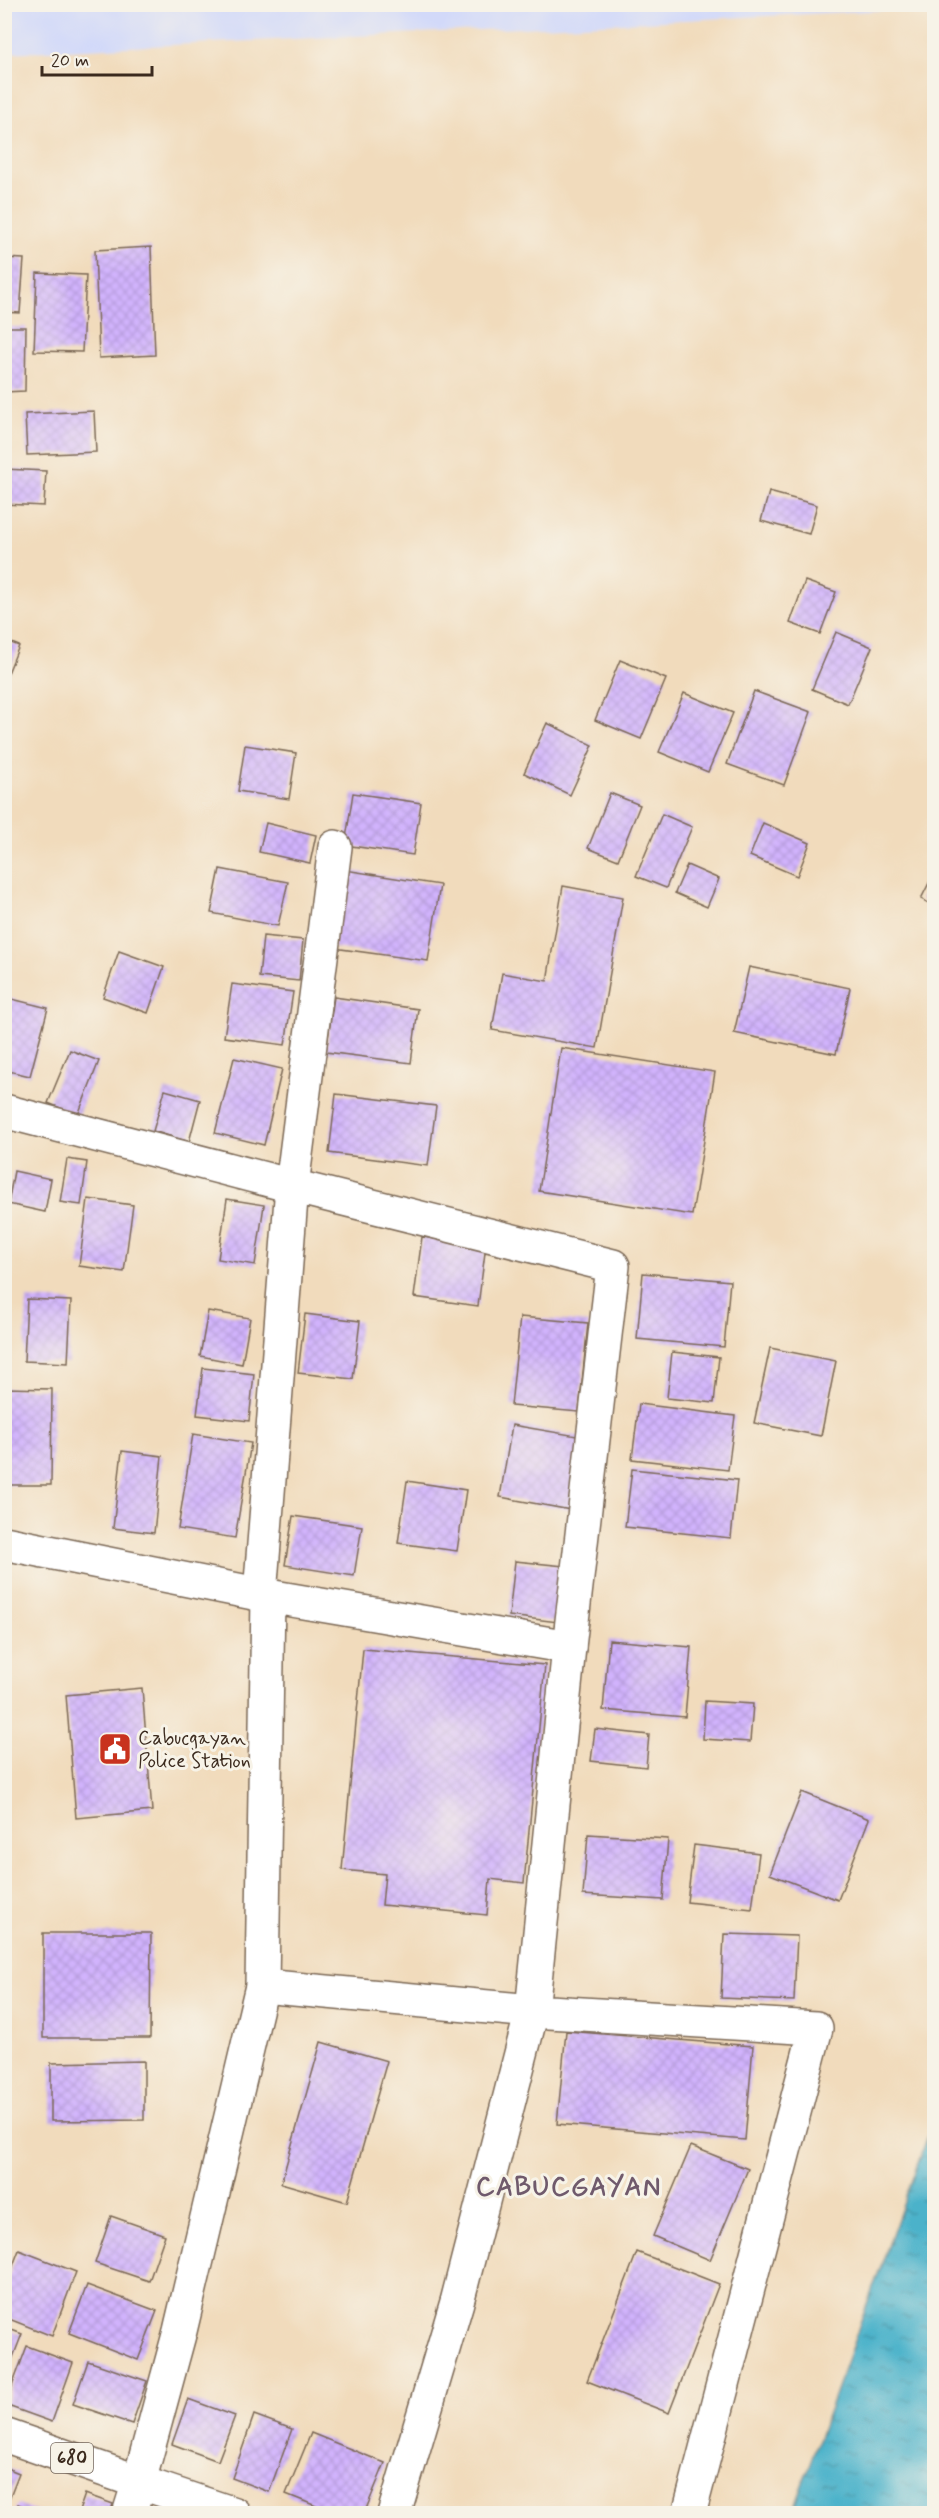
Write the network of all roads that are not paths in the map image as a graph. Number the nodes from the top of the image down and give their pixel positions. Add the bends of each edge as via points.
1 (335, 847) dead end
2 (4, 1110) edge
3 (292, 1186) junction
4 (4, 1543) edge
5 (264, 1595) junction
6 (569, 1647) junction
7 (262, 1986) junction
8 (532, 2011) junction
9 (4, 2435) edge
10 (139, 2482) junction
11 (129, 2514) edge
12 (234, 2514) edge
13 (394, 2514) edge
14 (689, 2514) edge

1 - 3 street
2 - 3 street
3 - 5 street
3 - 6 street via 613,1266
4 - 5 street
5 - 6 street
5 - 7 street
6 - 8 street
7 - 8 street
7 - 10 street via 180,2331
8 - 13 street via 457,2302
8 - 14 street via 816,2028
9 - 10 street, 680
10 - 11 street
10 - 12 street

